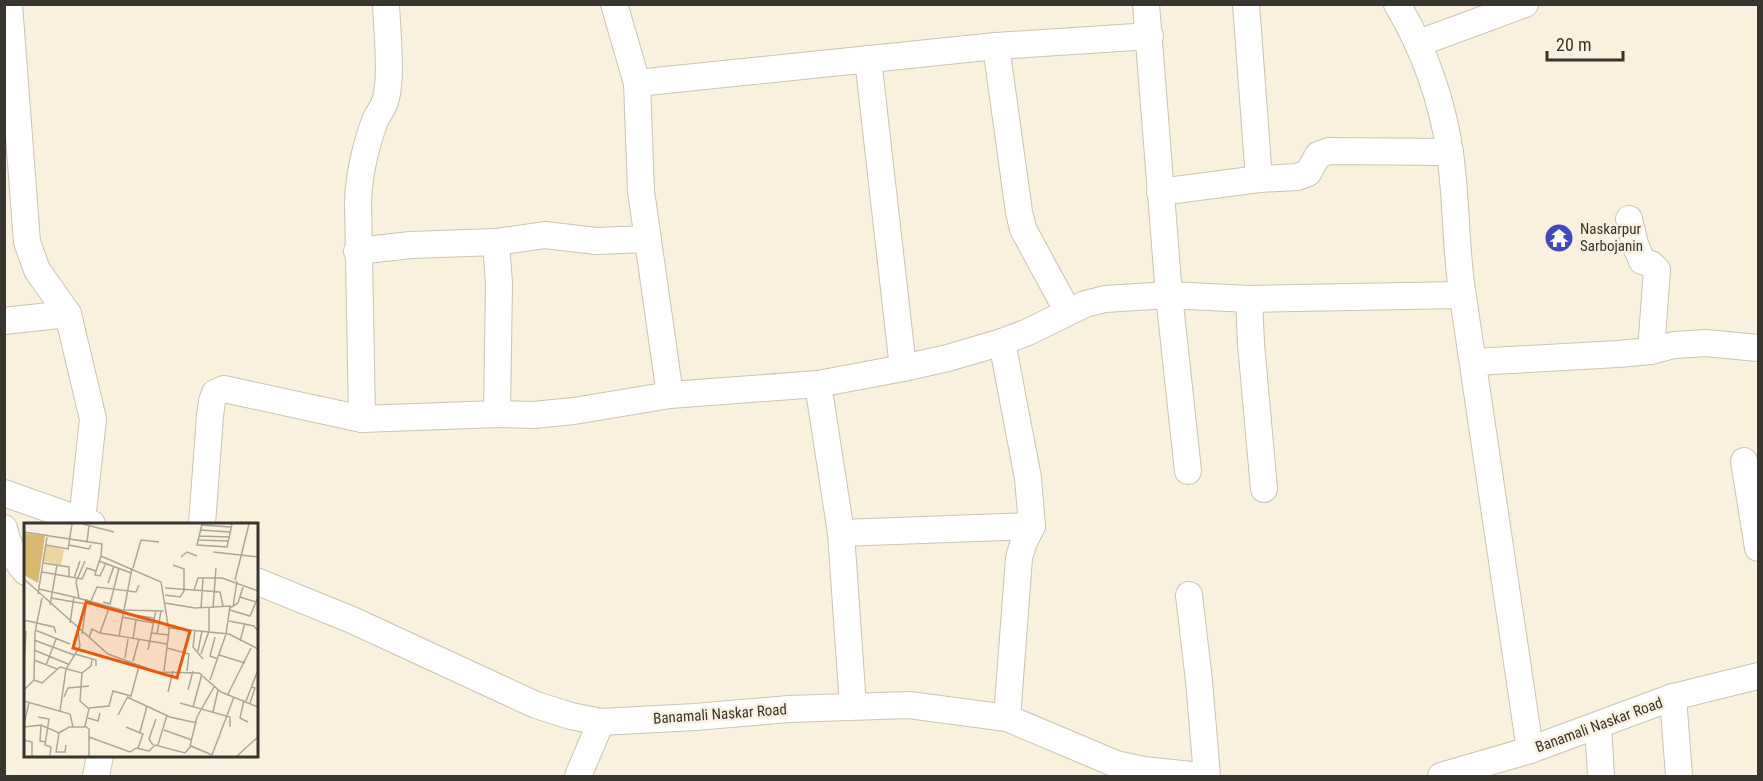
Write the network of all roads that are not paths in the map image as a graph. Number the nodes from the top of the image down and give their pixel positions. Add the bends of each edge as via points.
1 (9, 4) edge
2 (386, 4) edge
3 (614, 4) edge
4 (1146, 4) edge
5 (1246, 4) edge
6 (1397, 4) edge
7 (1525, 4) edge
8 (8, 33) edge
9 (1150, 36) junction
10 (1419, 44) junction
11 (996, 46) junction
12 (868, 59) junction
13 (637, 83) junction
14 (1450, 152) junction
15 (14, 176) edge
16 (1259, 179) junction
17 (1160, 192) junction
18 (1629, 219) dead end
19 (648, 239) junction
20 (496, 242) junction
21 (357, 250) junction
22 (1169, 295) junction
23 (1462, 295) junction
24 (1250, 299) junction
25 (1068, 312) junction
26 (68, 314) junction
27 (4, 321) edge
28 (1002, 342) junction
29 (1758, 348) edge
30 (1651, 351) junction
31 (1474, 362) junction
32 (903, 368) junction
33 (818, 384) junction
34 (670, 395) junction
35 (496, 414) junction
36 (362, 419) junction
37 (1744, 461) dead end
38 (1188, 471) dead end
39 (1264, 489) dead end
40 (4, 493) edge
41 (87, 523) edge
42 (202, 523) edge
43 (1032, 526) junction
44 (4, 528) edge
45 (841, 533) junction
46 (1758, 548) edge
47 (24, 570) edge
48 (258, 582) edge
49 (1189, 595) dead end
50 (1758, 676) edge
51 (1673, 697) junction
52 (853, 706) junction
53 (1006, 718) junction
54 (601, 722) junction
55 (1598, 726) junction
56 (1530, 750) junction
57 (100, 757) edge
58 (1116, 770) edge
59 (96, 777) edge
60 (578, 777) edge
61 (1201, 777) edge
62 (1207, 777) edge
63 (1441, 777) edge
64 (1601, 777) edge
65 (1679, 777) edge

1 - 8 street
2 - 21 street via 388,90 375,120 359,181
3 - 13 street
4 - 9 street
5 - 16 street
6 - 10 street
7 - 10 street
8 - 15 street
9 - 11 street
9 - 17 street
10 - 14 street via 1435,86
11 - 12 street
11 - 25 street via 1023,229
12 - 13 street
12 - 32 street
13 - 19 street via 641,191
14 - 16 street via 1329,151 1318,155 1308,173
14 - 23 street
15 - 26 street via 27,242 37,270
16 - 17 street
17 - 22 street
18 - 30 street via 1638,254 1657,270
19 - 20 street via 596,241 545,235
19 - 34 street
20 - 21 street
20 - 35 street
21 - 36 street
22 - 24 street
22 - 25 street via 1105,299
22 - 38 street
23 - 24 street
23 - 31 street
24 - 39 street
25 - 28 street
26 - 27 street
26 - 41 street via 93,420
28 - 32 street
28 - 43 street via 1028,478
29 - 30 street via 1706,343
30 - 31 street
31 - 56 street
32 - 33 street
33 - 34 street
33 - 45 street
34 - 35 street via 574,411
35 - 36 street
36 - 42 street via 224,389 215,393
37 - 46 street
40 - 41 street
43 - 45 street
43 - 53 street via 1019,558
44 - 47 street via 8,546
45 - 52 street
48 - 54 street, Banamali Naskar Road via 352,620 537,705
49 - 62 street
50 - 51 street, Banamali Naskar Road
51 - 55 street, Banamali Naskar Road
51 - 65 street
52 - 53 street, Banamali Naskar Road via 909,705
52 - 54 street, Banamali Naskar Road
53 - 58 street, Banamali Naskar Road
54 - 60 street
55 - 56 street, Banamali Naskar Road
55 - 64 street
56 - 63 street, Banamali Naskar Road
57 - 59 street
58 - 61 street, Banamali Naskar Road

